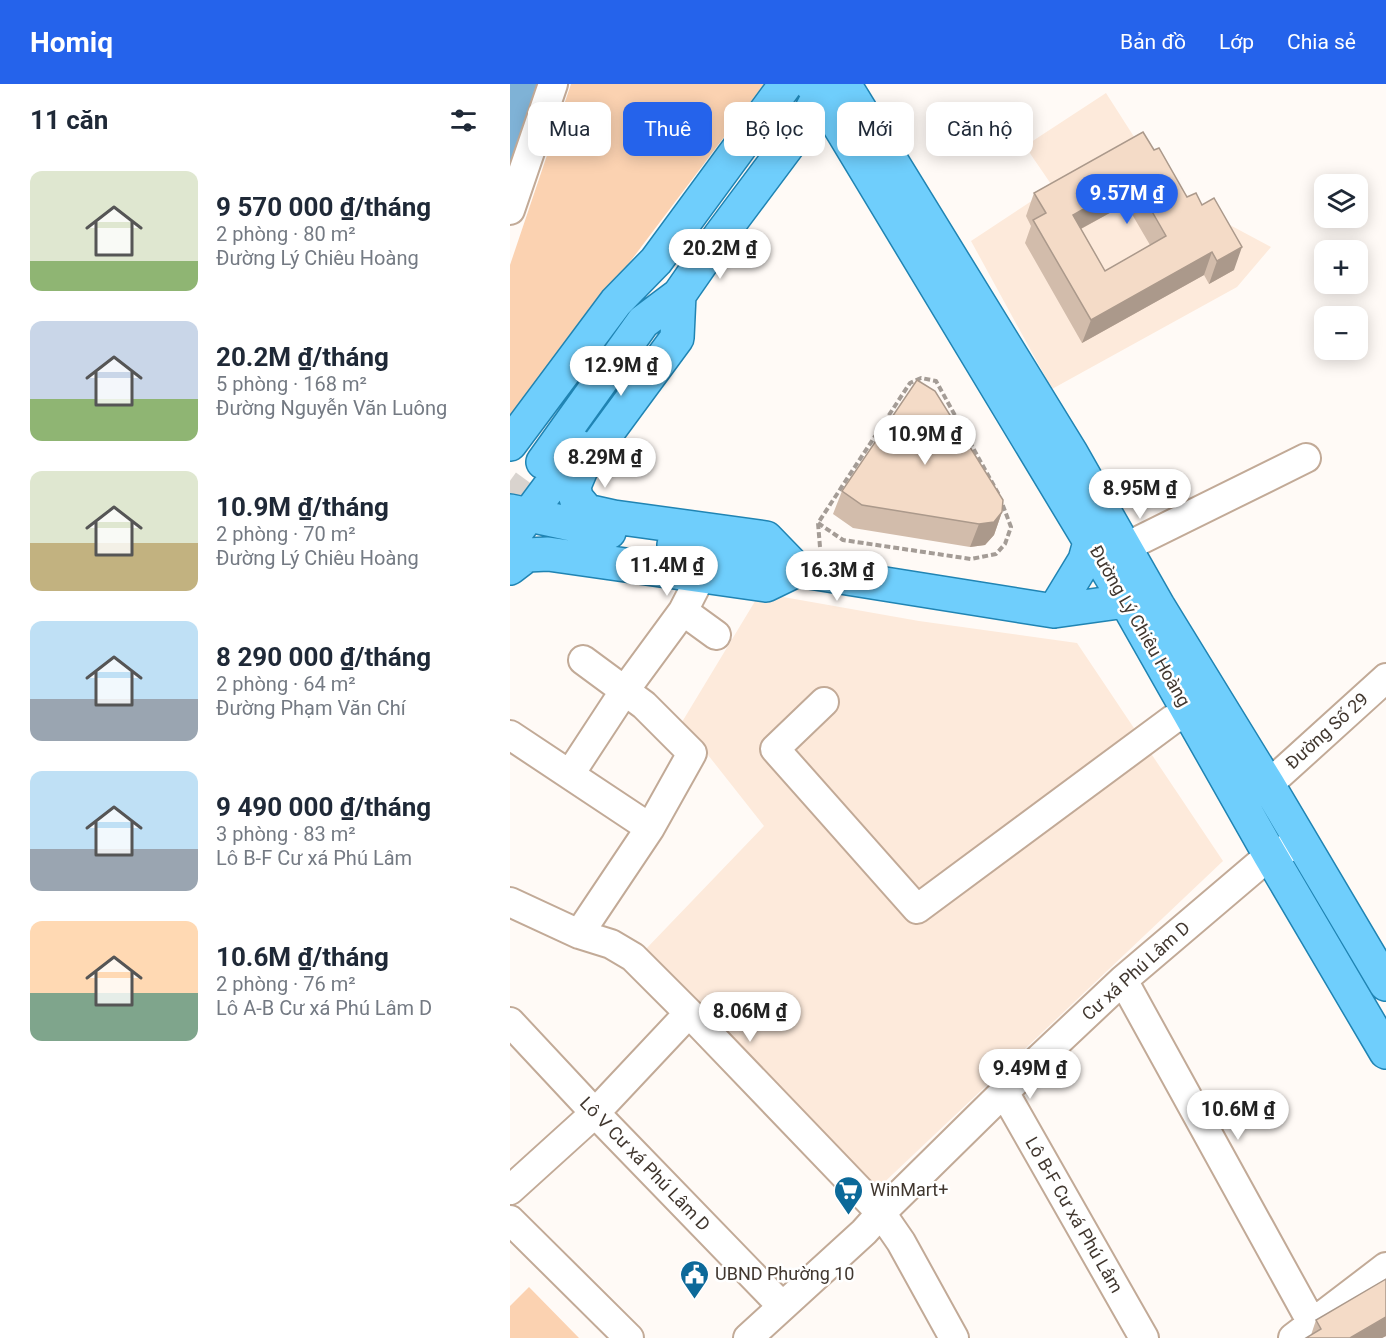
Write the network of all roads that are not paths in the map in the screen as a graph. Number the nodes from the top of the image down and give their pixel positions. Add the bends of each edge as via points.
1 (553, 84) edge
2 (786, 84) edge
3 (825, 86) edge
4 (510, 210) edge
5 (679, 295) junction
6 (1306, 458) dead end
7 (522, 460) edge
8 (516, 522) edge
9 (1090, 542) junction
10 (1126, 547) junction
11 (510, 568) edge
12 (810, 572) junction
13 (701, 576) junction
14 (1126, 601) junction
15 (1158, 606) junction
16 (1054, 610) junction
17 (683, 611) junction
18 (716, 635) dead end
19 (583, 660) dead end
20 (1386, 678) edge
21 (625, 690) junction
22 (824, 702) dead end
23 (1190, 712) junction
24 (510, 735) edge
25 (570, 774) junction
26 (1268, 785) junction
27 (650, 828) junction
28 (1301, 843) junction
29 (1270, 855) junction
30 (510, 902) edge
31 (579, 934) junction
32 (1384, 975) edge
33 (1123, 980) junction
34 (689, 1013) junction
35 (510, 1022) edge
36 (1386, 1052) edge
37 (1004, 1092) junction
38 (595, 1113) junction
39 (510, 1190) edge
40 (881, 1213) junction
41 (510, 1220) edge
42 (1386, 1267) edge
43 (782, 1306) junction
44 (1303, 1330) edge
45 (629, 1338) edge
46 (748, 1338) edge
47 (954, 1338) edge
48 (1144, 1338) edge

1 - 4 street
2 - 7 main road via 656,261 632,315
3 - 5 main road via 806,121
3 - 9 main road, Đường Lý Chiêu Hoàng via 837,122
3 - 10 main road, Đường Lý Chiêu Hoàng via 1071,453
5 - 7 main road via 643,322
5 - 8 main road via 658,341
5 - 12 main road via 677,338 582,467 574,486 576,498 587,511 614,517 766,538
6 - 10 street
8 - 12 main road
9 - 14 main road, Đường Lý Chiêu Hoàng
9 - 16 main road via 1085,560
10 - 15 main road, Đường Lý Chiêu Hoàng
11 - 13 main road via 527,555 548,554
12 - 13 main road via 766,585
12 - 16 main road
13 - 17 street
14 - 15 main road
14 - 16 main road
14 - 23 main road, Đường Lý Chiêu Hoàng
15 - 26 main road, Đường Lý Chiêu Hoàng
17 - 18 street
17 - 21 street
19 - 21 street
20 - 26 street, Đường Số 29
21 - 25 street
21 - 27 street via 692,753
22 - 23 street via 775,749 916,909 1172,720
23 - 29 main road, Đường Lý Chiêu Hoàng
24 - 25 street
25 - 27 street
26 - 28 main road, Đường Lý Chiêu Hoàng
27 - 31 street
28 - 29 street, Cư xá Phú Lâm D
28 - 32 main road, Đường Lý Chiêu Hoàng
29 - 33 street, Cư xá Phú Lâm D
29 - 36 main road, Đường Lý Chiêu Hoàng
30 - 31 street
31 - 34 street via 611,944 633,957
33 - 37 street, Cư xá Phú Lâm D
33 - 44 street
34 - 38 street
34 - 40 street
35 - 38 street, Lô V Cư xá Phú Lâm D
37 - 40 street, Cư xá Phú Lâm D
37 - 48 street, Lô B-F Cư xá Phú Lâm
38 - 39 street
38 - 43 street, Lô V Cư xá Phú Lâm D
40 - 43 street, Cư xá Phú Lâm D
40 - 47 street
41 - 45 street
42 - 44 street
43 - 46 street, Cư xá Phú Lâm D

